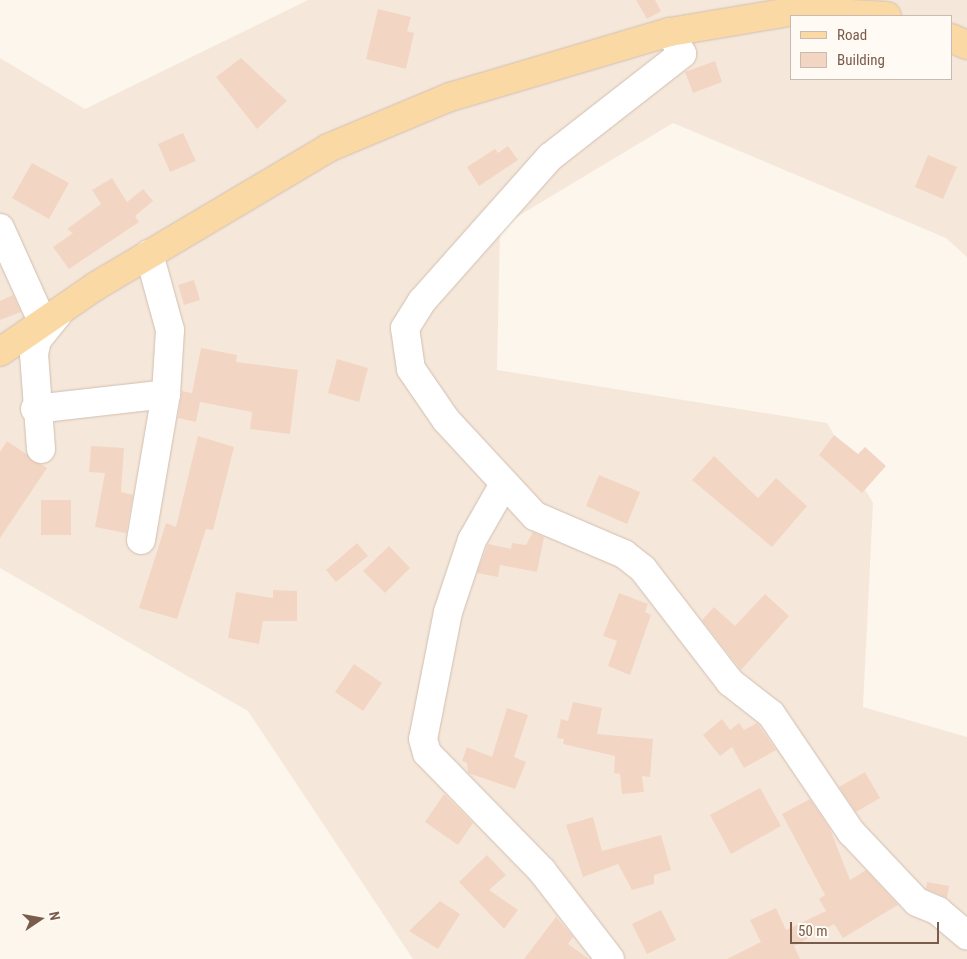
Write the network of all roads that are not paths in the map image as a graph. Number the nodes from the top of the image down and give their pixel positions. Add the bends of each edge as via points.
1 (868, 15) edge
2 (670, 32) junction
3 (952, 38) edge
4 (967, 45) edge
5 (0, 228) edge
6 (149, 254) junction
7 (52, 315) junction
8 (0, 352) edge
9 (166, 394) junction
10 (35, 409) junction
11 (40, 449) dead end
12 (504, 484) junction
13 (141, 540) dead end
14 (967, 935) edge
15 (610, 959) edge

1 - 2 main road via 794,11
2 - 6 main road via 450,97 328,148
2 - 12 street via 682,54 550,157 459,264 436,284 405,328 410,369 425,394
3 - 4 main road
5 - 7 street
6 - 7 main road
6 - 9 street via 170,330
7 - 8 main road
7 - 10 street via 37,340 32,366
9 - 10 street
9 - 13 street
10 - 11 street
12 - 14 street via 535,516 624,554 643,569 730,682 771,714 851,832 917,902 938,911
12 - 15 street via 472,540 448,612 423,739 427,753 542,871

